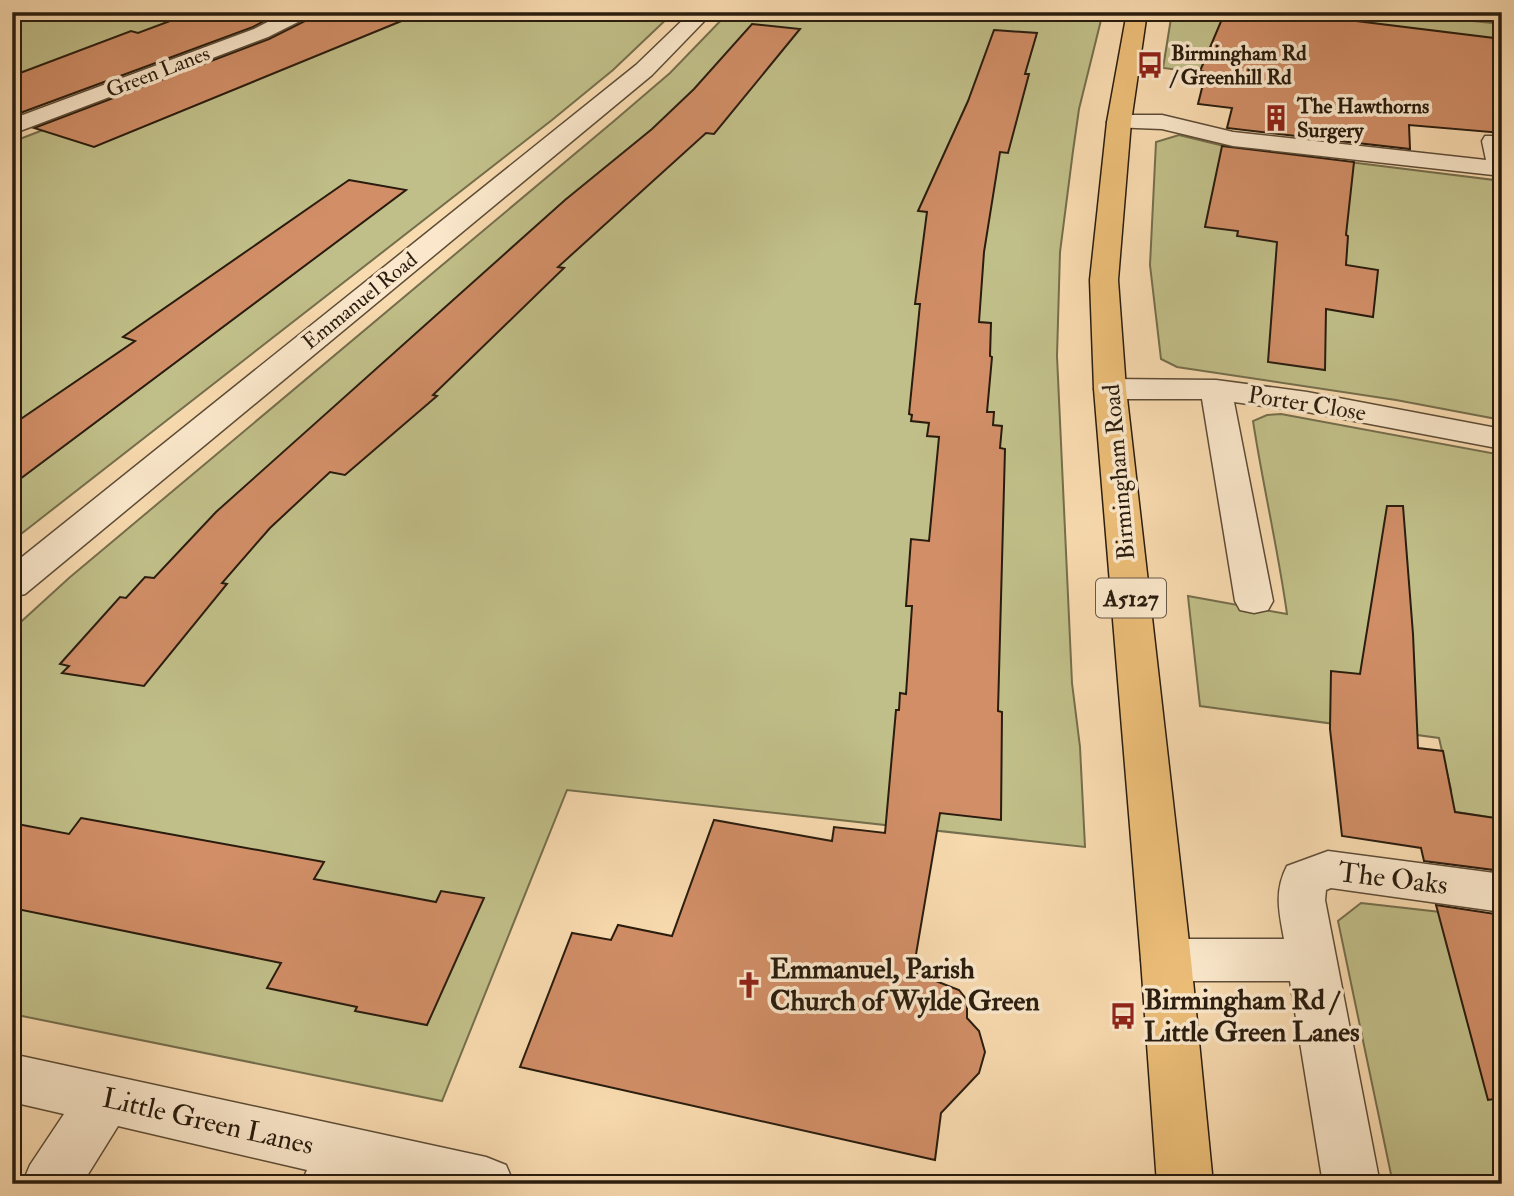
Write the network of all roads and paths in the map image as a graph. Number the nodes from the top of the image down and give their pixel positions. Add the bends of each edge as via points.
1 (303, 12) edge
2 (703, 12) edge
3 (1137, 12) edge
4 (1460, 12) edge
5 (1502, 16) edge
6 (1119, 122) junction
7 (12, 127) edge
8 (1494, 141) dead end
9 (1110, 389) junction
10 (1216, 390) junction
11 (1502, 439) edge
12 (12, 585) edge
13 (1254, 601) dead end
14 (1502, 893) edge
15 (1166, 960) junction
16 (1312, 960) junction
17 (12, 1078) edge
18 (105, 1099) junction
19 (337, 1168) edge
20 (50, 1184) edge
21 (486, 1184) edge
22 (1185, 1184) edge
23 (1352, 1184) edge

1 - 7 street, Green Lanes via 261,33
2 - 12 street, Emmanuel Road via 644,70
3 - 6 main road, Birmingham Road / A5127
4 - 5 street
6 - 8 street via 1162,122 1233,139 1500,169
6 - 9 main road, Birmingham Road / A5127 via 1104,280
9 - 10 street, Porter Close
9 - 15 main road, Birmingham Road / A5127
10 - 11 street, Porter Close via 1307,402
10 - 13 street
14 - 16 street, The Oaks via 1328,869 1304,879 1301,900
15 - 16 street
15 - 22 main road, Birmingham Road / A5127
16 - 23 street
17 - 18 street, Little Green Lanes
18 - 19 street, Little Green Lanes
18 - 20 street
19 - 21 street, Little Green Lanes

